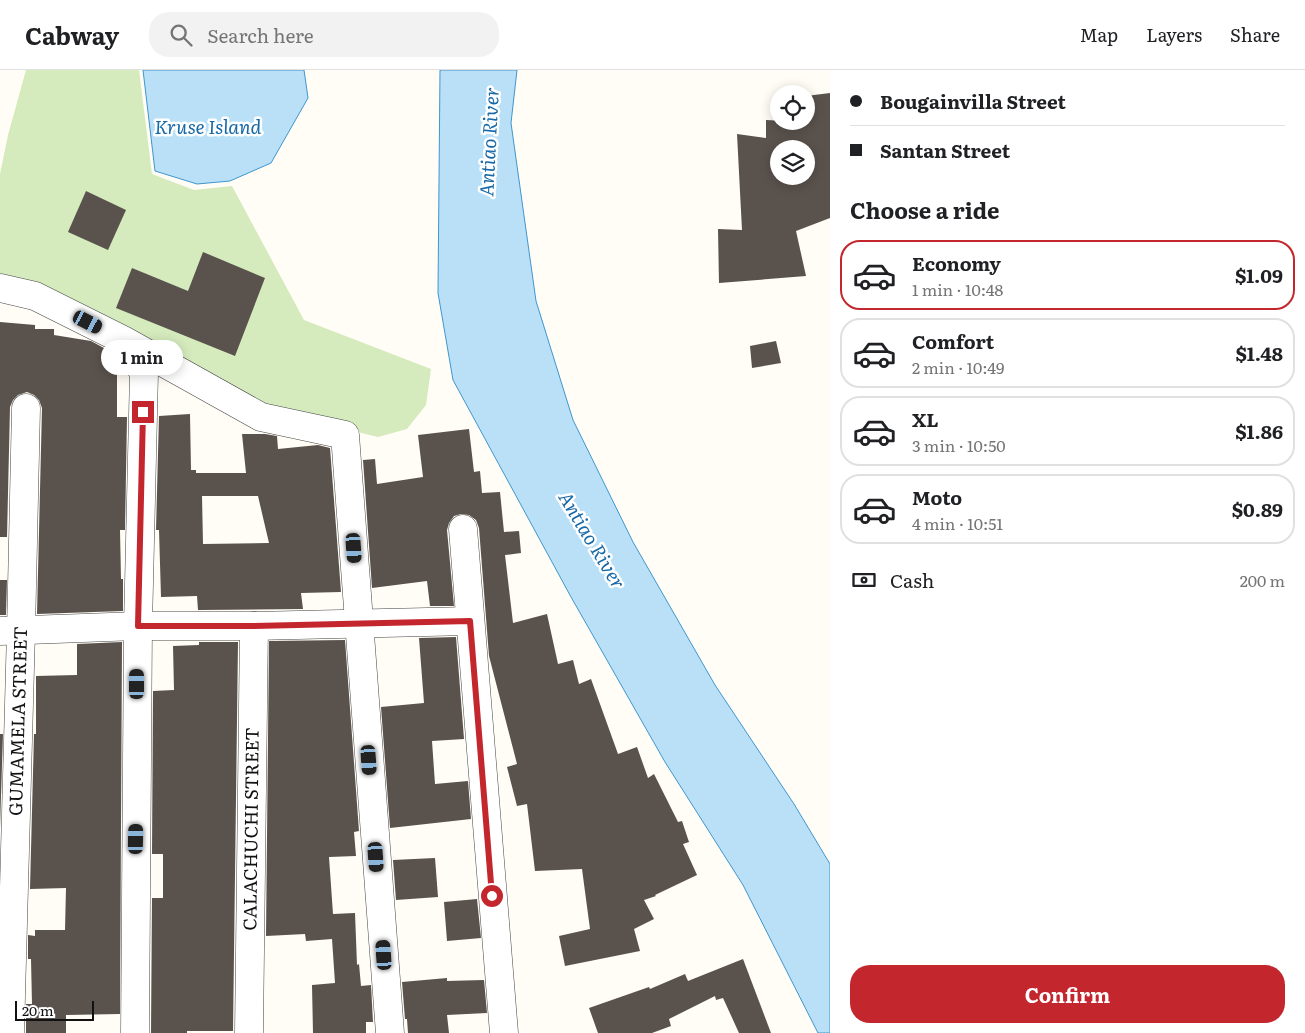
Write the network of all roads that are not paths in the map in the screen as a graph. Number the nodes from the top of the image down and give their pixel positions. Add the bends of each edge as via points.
1 (0, 288) edge
2 (123, 340) junction
3 (26, 408) dead end
4 (463, 529) dead end
5 (470, 621) junction
6 (359, 623) junction
7 (138, 626) junction
8 (254, 626) junction
9 (11, 631) edge
10 (10, 1033) edge
11 (135, 1033) edge
12 (249, 1033) edge
13 (390, 1033) edge
14 (504, 1033) edge

1 - 2 street via 36,296
2 - 6 street via 261,417 345,435
2 - 7 street via 144,373
3 - 9 street, GUMAMELA STREET
4 - 5 street
5 - 6 street
5 - 14 street
6 - 8 street
6 - 13 street
7 - 8 street
7 - 9 street
7 - 11 street
8 - 12 street, CALACHUCHI STREET
9 - 10 street, GUMAMELA STREET

